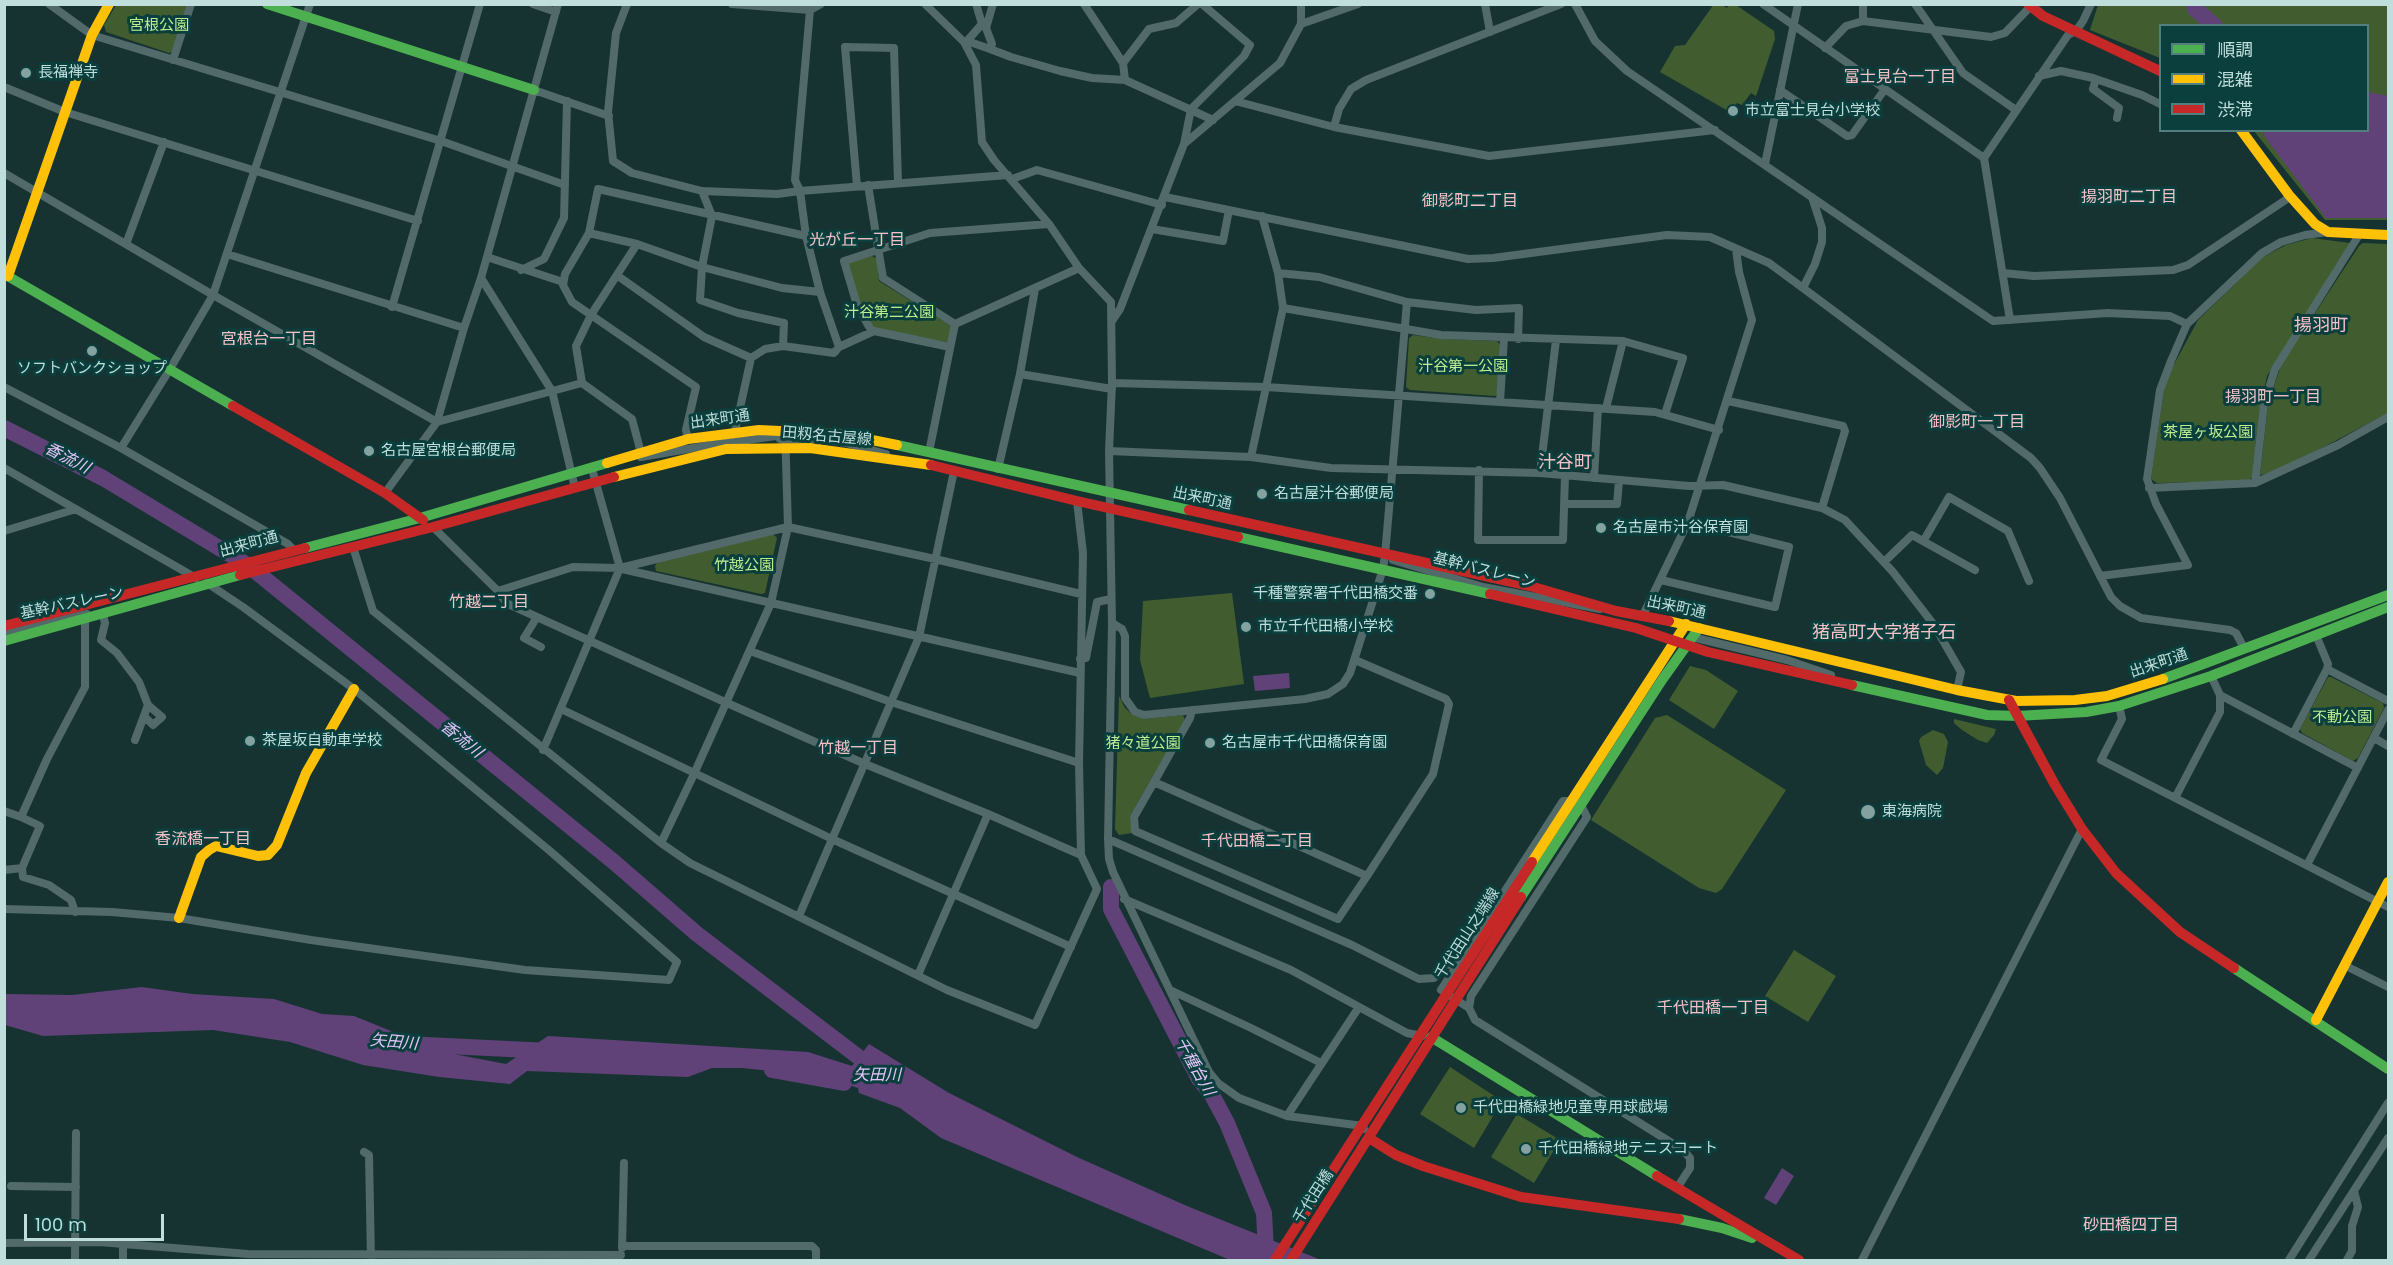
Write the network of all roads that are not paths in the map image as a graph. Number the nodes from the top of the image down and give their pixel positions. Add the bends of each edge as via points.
1 (49, 4) edge
2 (109, 4) edge
3 (191, 4) edge
4 (267, 4) edge
5 (310, 4) edge
6 (480, 4) edge
7 (532, 4) edge
8 (627, 4) edge
9 (732, 4) edge
10 (821, 4) edge
11 (925, 4) edge
12 (976, 4) edge
13 (993, 4) edge
14 (1084, 4) edge
15 (1200, 4) edge
16 (1301, 4) edge
17 (1358, 4) edge
18 (1485, 4) edge
19 (1561, 4) edge
20 (1575, 4) edge
21 (1763, 4) edge
22 (1798, 4) edge
23 (1863, 4) edge
24 (1915, 4) edge
25 (2091, 4) edge
26 (2029, 6) edge
27 (557, 8) edge
28 (810, 10) junction
29 (306, 17) junction
30 (1863, 21) junction
31 (1301, 24) junction
32 (1793, 25) junction
33 (984, 26) junction
34 (1934, 30) junction
35 (2076, 31) junction
36 (1490, 32) junction
37 (92, 35) junction
38 (965, 41) junction
39 (1825, 48) junction
40 (990, 49) junction
41 (173, 60) junction
42 (1123, 63) junction
43 (463, 67) junction
44 (2159, 71) edge
45 (2039, 76) junction
46 (2096, 79) junction
47 (1125, 80) junction
48 (4, 87) edge
49 (1885, 89) junction
50 (534, 90) junction
51 (1780, 90) junction
52 (280, 92) junction
53 (567, 101) junction
54 (1235, 101) junction
55 (2159, 104) edge
56 (1191, 109) junction
57 (2016, 110) junction
58 (65, 112) junction
59 (609, 116) junction
60 (2117, 118) dead end
61 (1212, 120) junction
62 (1334, 127) junction
63 (1715, 130) junction
64 (2242, 132) edge
65 (441, 141) junction
66 (164, 142) junction
67 (1184, 144) junction
68 (1984, 158) junction
69 (1765, 164) junction
70 (512, 167) junction
71 (255, 169) junction
72 (4, 173) edge
73 (1010, 177) junction
74 (898, 183) junction
75 (565, 185) junction
76 (868, 185) junction
77 (857, 186) junction
78 (800, 190) junction
79 (702, 191) junction
80 (37, 192) junction
81 (1812, 197) junction
82 (2290, 197) junction
83 (1163, 201) junction
84 (1228, 210) junction
85 (712, 216) junction
86 (1262, 216) junction
87 (418, 221) junction
88 (1049, 224) junction
89 (1152, 229) junction
90 (2328, 232) junction
91 (589, 233) junction
92 (2359, 235) junction
93 (806, 236) junction
94 (2388, 236) edge
95 (126, 244) junction
96 (637, 244) junction
97 (879, 249) junction
98 (1737, 249) junction
99 (227, 254) junction
100 (487, 257) junction
101 (702, 267) junction
102 (1079, 268) junction
103 (522, 270) junction
104 (1278, 273) junction
105 (2003, 273) junction
106 (618, 276) junction
107 (6, 277) edge
108 (481, 278) junction
109 (563, 282) junction
110 (1803, 288) junction
111 (1035, 289) junction
112 (820, 292) junction
113 (213, 295) junction
114 (1407, 302) junction
115 (392, 308) junction
116 (1283, 308) junction
117 (591, 315) junction
118 (2010, 320) junction
119 (1112, 321) junction
120 (955, 324) junction
121 (2187, 324) junction
122 (464, 328) junction
123 (1406, 330) junction
124 (872, 332) junction
125 (1504, 338) junction
126 (1518, 339) junction
127 (1556, 340) junction
128 (1623, 341) junction
129 (783, 345) junction
130 (839, 347) junction
131 (950, 347) junction
132 (751, 358) junction
133 (170, 369) junction
134 (1020, 374) junction
135 (582, 383) junction
136 (1112, 386) junction
137 (4, 387) edge
138 (1266, 387) junction
139 (552, 391) junction
140 (1401, 394) junction
141 (1728, 401) junction
142 (1500, 402) junction
143 (1548, 405) junction
144 (1602, 408) junction
145 (1665, 414) junction
146 (2388, 417) edge
147 (437, 422) junction
148 (1719, 430) junction
149 (785, 438) junction
150 (688, 439) junction
151 (734, 443) junction
152 (121, 448) junction
153 (1109, 451) junction
154 (929, 452) junction
155 (641, 453) junction
156 (1251, 457) junction
157 (610, 463) junction
158 (926, 465) joint
159 (4, 468) edge
160 (592, 469) junction
161 (998, 469) junction
162 (1394, 469) junction
163 (1479, 470) junction
164 (954, 471) junction
165 (1540, 473) junction
166 (572, 474) junction
167 (1566, 475) junction
168 (1594, 478) junction
169 (1619, 480) junction
170 (596, 482) junction
171 (2255, 483) junction
172 (1701, 485) junction
173 (575, 488) junction
174 (2149, 488) junction
175 (386, 493) junction
176 (1109, 494) junction
177 (1077, 501) junction
178 (1565, 504) junction
179 (1110, 508) junction
180 (1822, 508) junction
181 (76, 510) junction
182 (420, 518) junction
183 (1688, 522) junction
184 (433, 527) junction
185 (788, 527) junction
186 (4, 531) edge
187 (1924, 540) junction
188 (353, 547) junction
189 (293, 549) junction
190 (935, 559) junction
191 (1384, 560) junction
192 (1884, 562) junction
193 (620, 568) junction
194 (1975, 570) dead end
195 (192, 576) junction
196 (2100, 576) junction
197 (1661, 580) junction
198 (2029, 581) dead end
199 (215, 583) junction
200 (498, 591) junction
201 (1081, 594) junction
202 (2388, 595) edge
203 (1111, 599) junction
204 (145, 602) junction
205 (771, 603) junction
206 (2388, 607) edge
207 (103, 615) junction
208 (1643, 615) junction
209 (537, 617) junction
210 (85, 620) junction
211 (1113, 624) junction
212 (1686, 624) junction
213 (7, 626) edge
214 (1699, 628) junction
215 (4, 633) edge
216 (2316, 635) junction
217 (919, 637) junction
218 (1677, 638) junction
219 (4, 641) edge
220 (1689, 641) junction
221 (590, 642) junction
222 (541, 647) dead end
223 (2244, 648) junction
224 (750, 651) junction
225 (1080, 659) junction
226 (1355, 660) junction
227 (2327, 669) junction
228 (1080, 673) junction
229 (2211, 676) junction
230 (354, 689) junction
231 (1957, 690) junction
232 (2220, 695) junction
233 (2009, 700) junction
234 (2388, 701) edge
235 (891, 702) junction
236 (727, 703) junction
237 (148, 705) junction
238 (2119, 706) junction
239 (561, 709) junction
240 (1191, 710) junction
241 (2388, 710) edge
242 (144, 716) junction
243 (2017, 716) junction
244 (2293, 734) junction
245 (2374, 738) junction
246 (135, 740) dead end
247 (2388, 746) edge
248 (543, 750) junction
249 (865, 764) junction
250 (1079, 764) junction
251 (2358, 768) junction
252 (694, 774) junction
253 (1154, 782) junction
254 (2175, 798) junction
255 (1577, 804) junction
256 (4, 811) edge
257 (988, 814) junction
258 (21, 818) junction
259 (2082, 829) junction
260 (832, 839) junction
261 (1108, 839) junction
262 (661, 843) junction
263 (1081, 855) junction
264 (2307, 865) junction
265 (22, 868) junction
266 (4, 870) edge
267 (1367, 876) junction
268 (2388, 882) edge
269 (952, 894) junction
270 (1124, 899) junction
271 (2383, 904) edge
272 (4, 909) edge
273 (75, 912) junction
274 (799, 916) junction
275 (179, 918) junction
276 (1071, 947) junction
277 (2344, 965) junction
278 (1455, 966) junction
279 (918, 975) junction
280 (2388, 987) edge
281 (1170, 990) junction
282 (1359, 1007) junction
283 (1469, 1008) junction
284 (2316, 1020) junction
285 (1434, 1024) junction
286 (1426, 1036) junction
287 (1321, 1063) junction
288 (2388, 1069) edge
289 (2388, 1103) edge
290 (1287, 1116) junction
291 (1363, 1126) junction
292 (76, 1134) dead end
293 (1369, 1138) junction
294 (2388, 1138) edge
295 (1362, 1149) joint
296 (364, 1152) dead end
297 (624, 1163) dead end
298 (11, 1186) dead end
299 (76, 1187) junction
300 (1677, 1188) junction
301 (2354, 1191) junction
302 (1721, 1214) junction
303 (1715, 1226) junction
304 (76, 1242) junction
305 (4, 1243) edge
306 (123, 1243) junction
307 (622, 1245) junction
308 (1780, 1249) junction
309 (371, 1258) edge
310 (493, 1258) edge
311 (621, 1258) edge
312 (75, 1260) edge
313 (123, 1260) edge
314 (816, 1260) edge
315 (1275, 1260) edge
316 (1291, 1260) edge
317 (1800, 1260) edge
318 (1862, 1260) edge
319 (2289, 1260) edge
320 (2309, 1260) edge
321 (2347, 1260) edge

1 - 37 street
2 - 37 main road
3 - 41 street
4 - 29 main road
5 - 29 street
6 - 43 street
7 - 27 street
8 - 59 street via 616,33
9 - 28 street
10 - 28 street
11 - 38 street
12 - 33 street
13 - 33 street
14 - 42 street
15 - 42 street via 1176,23 1149,29
15 - 56 street via 1250,45 1244,56
16 - 31 street
17 - 31 street
18 - 36 street
19 - 36 street
20 - 63 street via 1595,41 1627,71
21 - 32 street
22 - 32 street
23 - 30 street
24 - 34 street
25 - 35 street
26 - 34 street via 2005,33 1991,37
26 - 35 main road
27 - 50 street
28 - 78 street via 795,180
29 - 43 main road
29 - 52 street
30 - 34 street
30 - 39 street via 1846,26
31 - 54 street via 1280,63
32 - 39 street
32 - 51 street
33 - 38 street
33 - 40 street via 992,44
34 - 57 street via 1963,73
35 - 44 main road
35 - 45 street via 2068,35
36 - 62 street via 1351,89
37 - 41 street
37 - 58 main road
38 - 40 street
38 - 73 street via 976,65 982,142
39 - 49 street
40 - 47 street via 1070,73
41 - 52 street
42 - 47 street
43 - 50 main road
43 - 65 street
45 - 46 street via 2061,71
45 - 57 street
46 - 55 street
46 - 60 street via 2093,89 2119,108
47 - 56 street
48 - 58 street
49 - 51 street via 1852,135 1847,136
49 - 68 street
50 - 53 street
50 - 70 street
51 - 69 street
52 - 65 street
52 - 71 street
53 - 59 street
53 - 75 street
54 - 61 street
54 - 62 street
56 - 61 street
56 - 67 street
57 - 68 street
58 - 66 street
58 - 80 main road
59 - 79 street via 613,161 632,173
61 - 67 street
62 - 63 street via 1489,156
63 - 69 street
64 - 82 main road
65 - 70 street
65 - 87 street
66 - 71 street
66 - 95 street
67 - 83 street
68 - 105 street
69 - 81 street
70 - 75 street
70 - 100 street
71 - 87 street
71 - 99 street
72 - 80 street
73 - 74 street
73 - 83 street via 1037,171
73 - 88 street
74 - 76 street
74 - 77 street via 894,48 845,47
75 - 103 street via 561,227 544,259
76 - 77 street
76 - 97 street
77 - 78 street
78 - 79 street via 777,194
78 - 93 street
79 - 85 street
80 - 95 street
80 - 107 main road
81 - 110 street via 1822,228 1822,242
81 - 118 street via 1993,321
82 - 90 main road via 2305,215
82 - 105 street via 2188,265 2173,270 2034,276
83 - 84 street
83 - 89 street
84 - 86 street
84 - 89 street via 1223,241
85 - 91 street via 598,189
85 - 93 street
85 - 101 street
86 - 98 street via 1468,259 1667,234 1710,237
86 - 104 street
87 - 115 street
88 - 97 street via 930,233
88 - 102 street
89 - 119 street
90 - 92 main road
90 - 121 street via 2305,235 2272,247
91 - 96 street
91 - 109 street
92 - 94 main road
92 - 171 street via 2275,369 2264,404
93 - 112 street
95 - 113 street
96 - 101 street
96 - 106 street
97 - 120 street via 883,278
97 - 124 street via 844,261 857,305
98 - 110 street via 1769,263
98 - 141 street via 1736,260 1752,320
99 - 113 street
99 - 115 street
100 - 103 street
100 - 108 street
101 - 112 street via 782,288
101 - 129 street via 700,300 784,323
102 - 111 street
102 - 119 street via 1111,302
103 - 109 street
104 - 114 street via 1319,277
104 - 116 street
105 - 118 street
106 - 117 street
106 - 132 street via 704,337
107 - 133 main road
108 - 122 street
108 - 139 street
109 - 117 street via 572,302
110 - 196 street via 2031,458 2060,498
111 - 120 street
111 - 134 street
112 - 130 street
113 - 133 street
113 - 147 street
114 - 123 street
114 - 126 street via 1476,310 1519,308
115 - 122 street
116 - 123 street
116 - 138 street
117 - 135 street via 576,346
117 - 150 street via 696,387 686,430
118 - 121 street via 2108,313 2170,316
119 - 136 street
120 - 131 street
121 - 174 street via 2160,390
122 - 147 street
123 - 125 street
123 - 140 street
124 - 130 street
124 - 131 street
125 - 126 street
125 - 142 street
126 - 127 street
127 - 128 street
127 - 143 street
128 - 144 street
128 - 145 street via 1683,358
129 - 130 street via 834,353
129 - 132 street via 765,349
131 - 154 street
132 - 151 street
133 - 152 street
133 - 175 main road
134 - 136 street
134 - 161 street
135 - 139 street
135 - 155 street via 632,419
136 - 138 street
136 - 153 street
137 - 152 street
138 - 140 street
138 - 156 street
139 - 147 street
139 - 166 street
140 - 142 street
140 - 162 street
141 - 148 street
141 - 180 street via 1843,426 1845,431
142 - 143 street
143 - 144 street
143 - 165 street
144 - 145 street
144 - 168 street
145 - 148 street
146 - 171 street
147 - 175 street
148 - 172 street
149 - 151 main road, 田籾名古屋線
149 - 151 main road, 出来町通
149 - 154 main road, 出来町通 via 842,434
149 - 158 main road, 田籾名古屋線
149 - 185 street
150 - 151 main road, 出来町通
150 - 155 main road, 出来町通
151 - 157 street
151 - 170 main road, 出来町通
152 - 189 street
153 - 156 street
153 - 176 street
154 - 161 main road, 出来町通
155 - 157 main road, 出来町通
156 - 162 street via 1331,468
157 - 160 main road, 出来町通
158 - 164 main road, 出来町通
159 - 181 street
160 - 166 main road, 出来町通
160 - 170 street
161 - 176 main road, 出来町通
162 - 163 street
162 - 191 street
163 - 165 street
163 - 178 street via 1478,540 1563,540
164 - 177 main road, 出来町通
164 - 190 street
165 - 167 street
166 - 173 street
166 - 182 main road, 出来町通
167 - 168 street
167 - 178 street
168 - 169 street
169 - 172 street
169 - 178 street via 1617,504
170 - 173 main road, 出来町通
170 - 193 street
171 - 174 street
172 - 180 street via 1723,485
172 - 183 street
173 - 184 main road, 出来町通
174 - 196 street via 2188,565
175 - 182 main road
176 - 179 street
176 - 191 main road, 出来町通 via 1348,546
177 - 179 main road, 出来町通
177 - 201 street via 1083,553
179 - 191 main road, 出来町通
179 - 203 street
180 - 192 street via 1845,520
181 - 186 street
181 - 195 street
182 - 184 main road
182 - 189 main road, 出来町通
183 - 197 street
183 - 197 street via 1789,547 1775,607
184 - 188 main road, 出来町通
184 - 200 street
185 - 190 street
185 - 193 street
185 - 205 street
187 - 192 street via 1912,535
187 - 194 street
187 - 198 street via 1949,497 2008,531
188 - 199 main road, 出来町通
188 - 248 street via 373,611
189 - 195 main road, 出来町通
190 - 201 street
190 - 217 street
191 - 208 main road, 出来町通 via 1530,586
191 - 218 main road, 出来町通
191 - 226 street
192 - 231 street via 1934,625 1961,672
193 - 200 street via 573,567
193 - 205 street
193 - 221 street
195 - 199 street
195 - 213 main road, 出来町通
196 - 223 street via 2111,597 2131,614 2230,630
197 - 208 street
199 - 204 main road, 出来町通
199 - 230 street
200 - 209 street via 506,603
201 - 225 street
202 - 223 main road, 出来町通
203 - 211 street
203 - 225 street via 1097,602 1086,658
204 - 207 main road, 出来町通
204 - 215 street, 基幹バスレーン
205 - 217 street
205 - 224 street
206 - 216 main road, 出来町通
207 - 210 main road, 出来町通
207 - 237 street via 101,640 117,653 139,682
208 - 212 main road, 出来町通
209 - 221 street
209 - 222 street via 525,638
210 - 219 main road, 出来町通
210 - 258 street via 86,687
211 - 240 street via 1125,636 1124,689 1130,707 1144,715
211 - 261 street
212 - 214 main road, 出来町通
212 - 218 main road, 千代田山之端線
214 - 220 main road, 千代田山之端線
214 - 231 main road, 出来町通
216 - 227 street
216 - 229 main road, 出来町通
217 - 228 street
217 - 235 street
218 - 220 main road, 出来町通
218 - 255 main road, 千代田山之端線
220 - 243 main road, 出来町通 via 1708,652 1987,715
220 - 255 main road, 千代田山之端線
221 - 236 street
221 - 239 street
223 - 233 main road, 出来町通 via 2107,696 2065,701
224 - 235 street
224 - 236 street
225 - 228 street
226 - 240 street via 1343,684 1328,694
226 - 267 street via 1446,699 1449,704 1433,774
227 - 234 street
227 - 244 street
228 - 250 street
229 - 232 street
229 - 238 main road, 出来町通
230 - 275 main road via 306,773 276,845 268,855 258,856 216,846 209,850 201,857
230 - 275 street via 677,962 669,980 525,970
231 - 233 main road, 出来町通
232 - 244 street
232 - 254 street via 2220,712
233 - 243 main road
235 - 249 street
235 - 250 street
236 - 249 street
236 - 252 street
237 - 242 street
237 - 242 street via 162,717 153,725
238 - 243 main road, 出来町通
238 - 254 street via 2122,719 2101,760
239 - 248 street
239 - 252 street
240 - 253 street
241 - 245 street
242 - 246 street
243 - 259 main road
244 - 251 street
245 - 247 street
245 - 251 street
248 - 262 street
249 - 257 street
249 - 260 street
250 - 263 street
251 - 264 street
252 - 260 street
252 - 262 street
253 - 267 street
253 - 267 street via 1134,817 1135,831 1338,920
254 - 264 street
255 - 278 street via 1563,801
255 - 283 street via 1587,817 1471,996
255 - 285 main road, 千代田山之端線 via 1551,833
255 - 285 main road, 千代田山之端線 via 1561,840
256 - 258 street
257 - 263 street
257 - 269 street
258 - 265 street via 40,826
259 - 284 main road via 2116,873 2180,932
259 - 318 street
260 - 269 street
260 - 274 street
261 - 270 street via 1109,859
261 - 278 street via 1352,945 1419,979 1434,978 1446,964
262 - 274 street via 690,863
263 - 276 street via 1097,888
264 - 271 street
265 - 266 street
265 - 273 street via 23,877 49,885 71,900
268 - 271 main road
269 - 276 street
269 - 279 street
270 - 281 street
270 - 282 street via 1291,970
271 - 277 main road
272 - 273 street
273 - 275 street
274 - 279 street
276 - 279 street via 1035,1025
277 - 280 street
277 - 284 main road
278 - 283 street via 1441,990
281 - 287 street
281 - 290 street via 1218,1083 1239,1098
282 - 286 street via 1407,1033
282 - 287 street
283 - 300 street via 1475,1020 1683,1150 1690,1158 1690,1168
284 - 288 main road
285 - 286 main road, 千代田山之端線
286 - 291 main road, 千代田山之端線
286 - 293 main road, 千代田山之端線
286 - 300 main road
287 - 290 street
289 - 319 street
290 - 291 street
291 - 293 street
291 - 315 main road, 千代田山之端線
292 - 299 street
293 - 295 main road, 千代田山之端線
293 - 303 main road via 1423,1166 1521,1197
294 - 301 street
295 - 316 main road, 千代田橋
296 - 309 street via 369,1155
297 - 307 street
298 - 299 street
299 - 304 street
300 - 302 main road
301 - 320 street
301 - 321 street via 2358,1207 2352,1226 2352,1251
302 - 303 street via 1724,1222
302 - 308 main road
303 - 308 main road
304 - 305 street
304 - 306 street
304 - 312 street
306 - 309 street via 248,1254
306 - 313 street
307 - 311 street
307 - 314 street via 812,1246
308 - 317 main road
309 - 310 street
310 - 311 street

